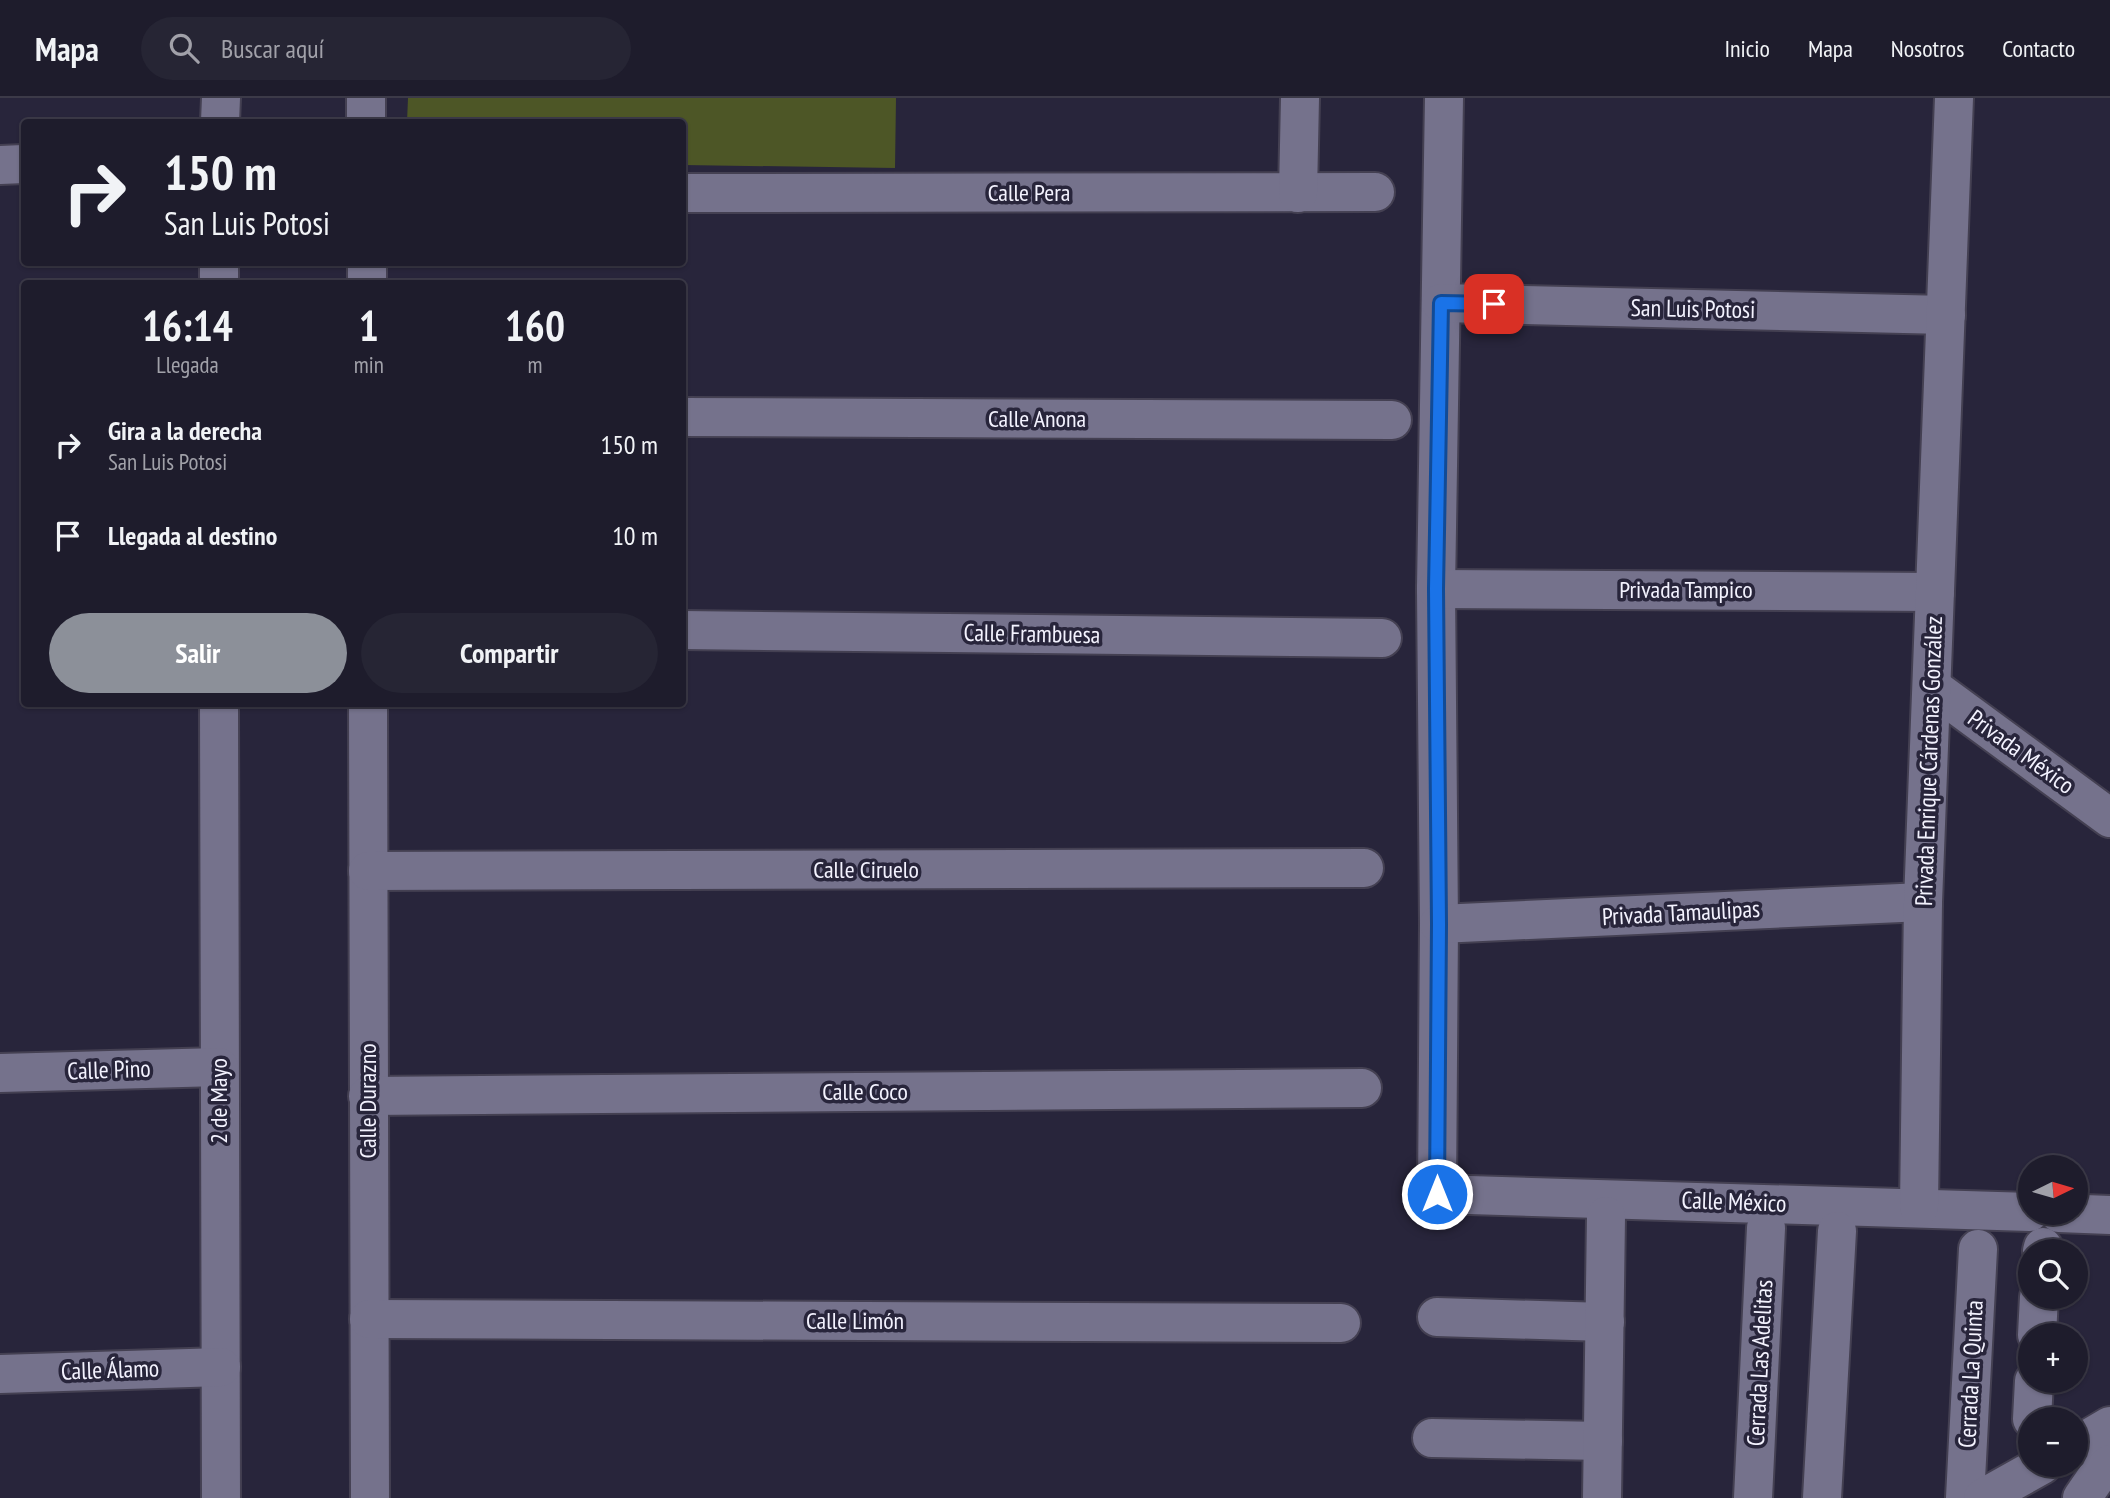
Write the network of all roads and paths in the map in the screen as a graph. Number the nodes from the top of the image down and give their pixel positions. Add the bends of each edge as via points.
1 (220, 98) edge
2 (366, 98) edge
3 (1300, 98) edge
4 (1444, 98) edge
5 (1954, 98) edge
6 (220, 119) edge
7 (366, 119) edge
8 (21, 164) edge
9 (0, 165) edge
10 (1375, 192) dead end
11 (686, 193) edge
12 (1298, 193) junction
13 (1441, 303) junction
14 (1946, 315) junction
15 (686, 417) edge
16 (1392, 420) dead end
17 (1436, 589) junction
18 (1935, 592) junction
19 (686, 631) edge
20 (1382, 638) dead end
21 (1932, 687) junction
22 (219, 707) edge
23 (368, 707) edge
24 (2110, 818) edge
25 (1364, 868) dead end
26 (368, 871) junction
27 (1923, 902) junction
28 (1439, 924) junction
29 (219, 1067) junction
30 (0, 1073) edge
31 (1362, 1088) dead end
32 (368, 1096) junction
33 (1919, 1207) junction
34 (2018, 1211) edge
35 (2088, 1214) edge
36 (2110, 1215) edge
37 (1606, 1216) dead end
38 (1766, 1228) dead end
39 (1837, 1231) dead end
40 (1978, 1250) dead end
41 (1437, 1317) dead end
42 (369, 1319) junction
43 (1341, 1322) dead end
44 (1605, 1322) junction
45 (221, 1367) junction
46 (0, 1374) edge
47 (2110, 1426) edge
48 (1432, 1438) dead end
49 (2088, 1439) edge
50 (1603, 1441) junction
51 (2018, 1473) edge
52 (221, 1498) edge
53 (370, 1498) edge
54 (1602, 1498) edge
55 (1753, 1498) edge
56 (1822, 1498) edge
57 (1965, 1498) edge
58 (1983, 1498) edge

1 - 6 street
2 - 7 street
3 - 12 street
4 - 13 street
5 - 14 street, Privada Enrique Cárdenas González
8 - 9 street
10 - 12 street, Calle Pera
11 - 12 street, Calle Pera
13 - 14 street, San Luis Potosi
13 - 17 street
14 - 18 street, Privada Enrique Cárdenas González
15 - 16 street, Calle Anona
17 - 18 street, Privada Tampico
17 - 28 street
18 - 21 street, Privada Enrique Cárdenas González
19 - 20 street, Calle Frambuesa
21 - 24 street, Privada México
21 - 27 street, Privada Enrique Cárdenas González
22 - 29 street, 2 de Mayo
23 - 26 street, Calle Durazno
25 - 26 street, Calle Ciruelo
26 - 32 street, Calle Durazno
27 - 28 street, Privada Tamaulipas
27 - 33 street, Privada Enrique Cárdenas González
28 - 33 street, Calle México via 1437,1194
29 - 30 street, Calle Pino
29 - 45 street, 2 de Mayo
31 - 32 street, Calle Coco
32 - 42 street, Calle Durazno
33 - 34 street, Calle México
35 - 36 street
37 - 44 street
38 - 55 street, Cerrada Las Adelitas
39 - 56 street
40 - 57 street, Cerrada La Quinta
41 - 44 street
42 - 43 street, Calle Limón
42 - 53 street, Calle Durazno
44 - 50 street
45 - 46 street, Calle Álamo
45 - 52 street, 2 de Mayo
47 - 49 street
48 - 50 street
50 - 54 street
51 - 58 street

